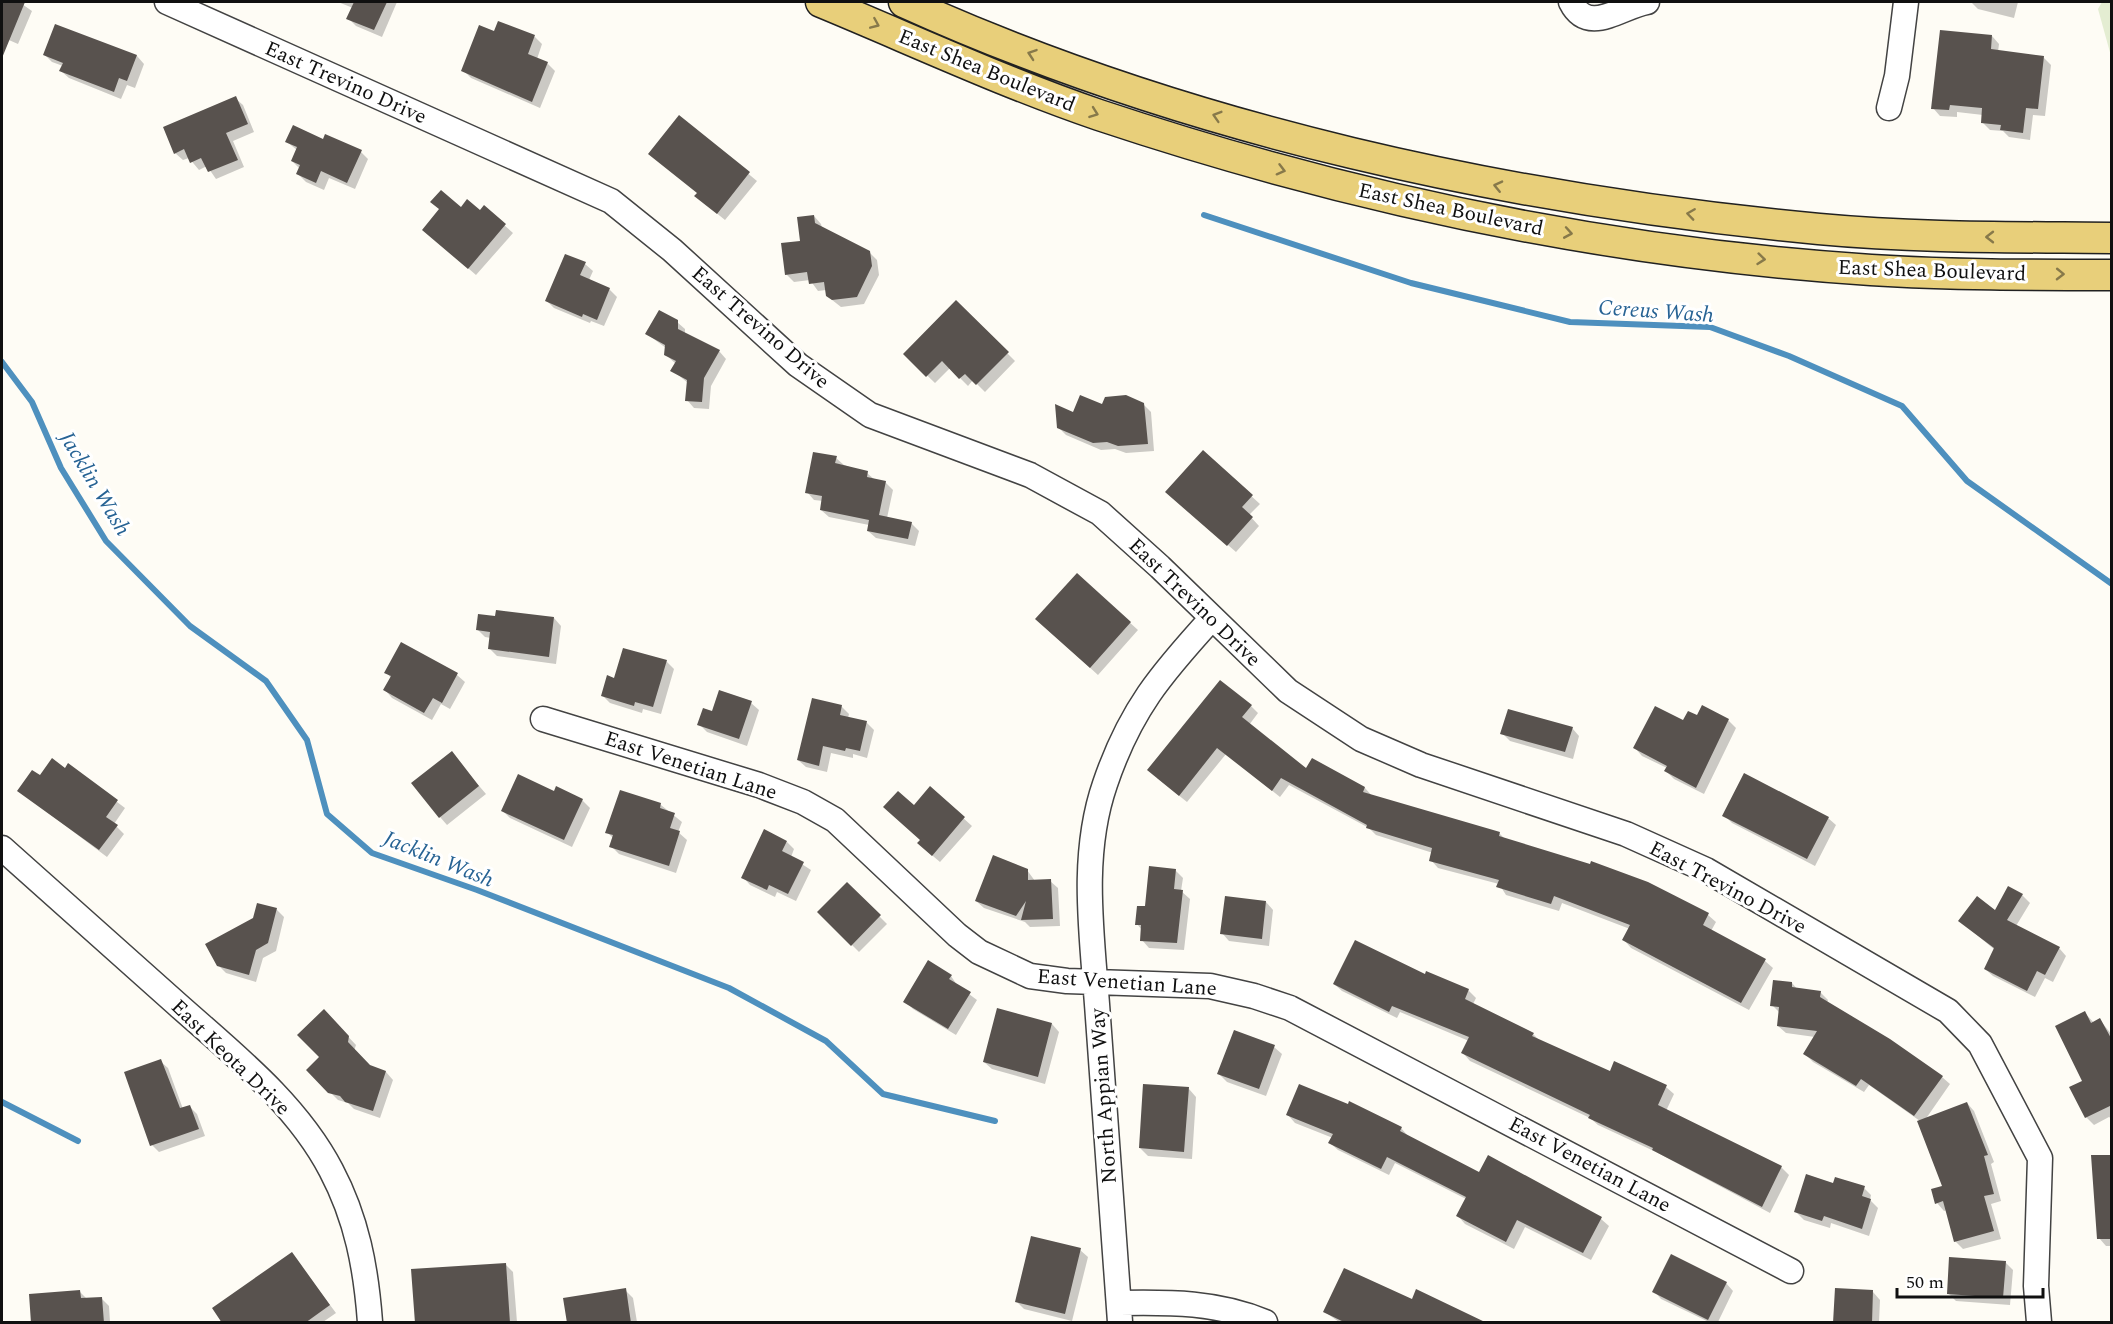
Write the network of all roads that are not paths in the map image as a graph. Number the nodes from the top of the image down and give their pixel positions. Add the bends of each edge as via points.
1 (167, 2) edge
2 (821, 2) edge
3 (904, 2) edge
4 (1571, 2) edge
5 (1647, 2) edge
6 (1906, 2) edge
7 (1889, 108) dead end
8 (1355, 153) junction
9 (1346, 187) junction
10 (2112, 238) edge
11 (2112, 275) edge
12 (1212, 618) junction
13 (543, 719) dead end
14 (2, 848) edge
15 (1094, 982) junction
16 (1791, 1271) dead end
17 (1119, 1313) edge
18 (370, 1323) edge
19 (1265, 1323) edge
20 (2039, 1323) edge

1 - 12 street, East Trevino Drive via 611,201 672,250 798,365 870,415 1030,475 1100,513
2 -> 9 main road, East Shea Boulevard via 1096,114 1232,157
8 -> 3 main road, East Shea Boulevard via 1152,96 990,39
4 - 5 street via 1578,14 1604,18
6 - 7 street
8 - 9 main road
10 -> 8 main road, East Shea Boulevard via 1958,237 1721,218 1513,189
9 -> 11 main road, East Shea Boulevard via 1476,217 1626,243 1732,256 1872,270
12 - 15 street, North Appian Way via 1142,700 1123,735 1104,785 1092,840 1089,886
12 - 20 street, East Trevino Drive via 1288,691 1361,739 1421,765 1626,834 1696,866 1948,1011 1980,1044 2040,1158 2036,1274
13 - 15 street, East Venetian Lane via 803,802 835,820 979,952 1030,976
14 - 18 street, East Keota Drive via 254,1072 302,1125 331,1169 351,1213 362,1250
15 - 16 street, East Venetian Lane via 1210,986 1290,1008
15 - 17 street, North Appian Way
17 - 19 street via 1216,1306

